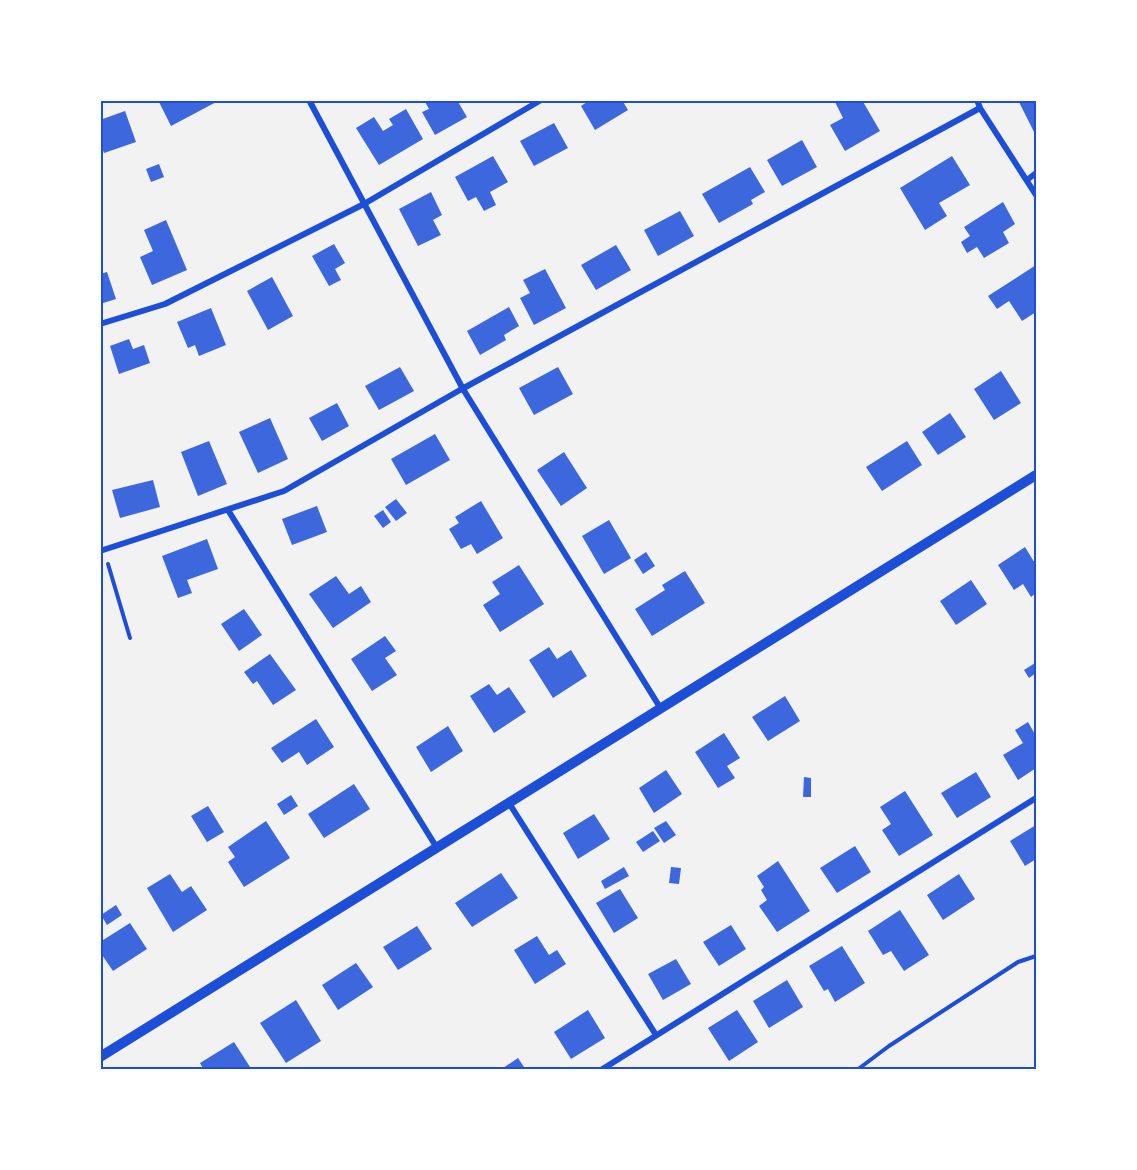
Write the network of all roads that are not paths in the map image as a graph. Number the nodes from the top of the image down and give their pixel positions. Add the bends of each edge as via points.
1 (309, 100) edge
2 (542, 100) edge
3 (977, 100) edge
4 (980, 108) junction
5 (1036, 174) edge
6 (1027, 180) junction
7 (1036, 195) edge
8 (364, 204) junction
9 (100, 324) edge
10 (463, 389) junction
11 (1036, 475) edge
12 (228, 510) junction
13 (102, 550) edge
14 (661, 709) junction
15 (1036, 798) edge
16 (509, 803) junction
17 (437, 849) junction
18 (656, 1035) junction
19 (100, 1057) edge
20 (601, 1070) edge

1 - 8 street
2 - 8 street
3 - 4 street
4 - 6 street
4 - 10 street
5 - 6 street
6 - 7 street
8 - 9 street via 165,304
8 - 10 street
10 - 12 street via 284,491
10 - 14 street
11 - 14 street
12 - 13 street
12 - 17 street
14 - 16 street
15 - 18 street
16 - 17 street
16 - 18 street
17 - 19 street
18 - 20 street

